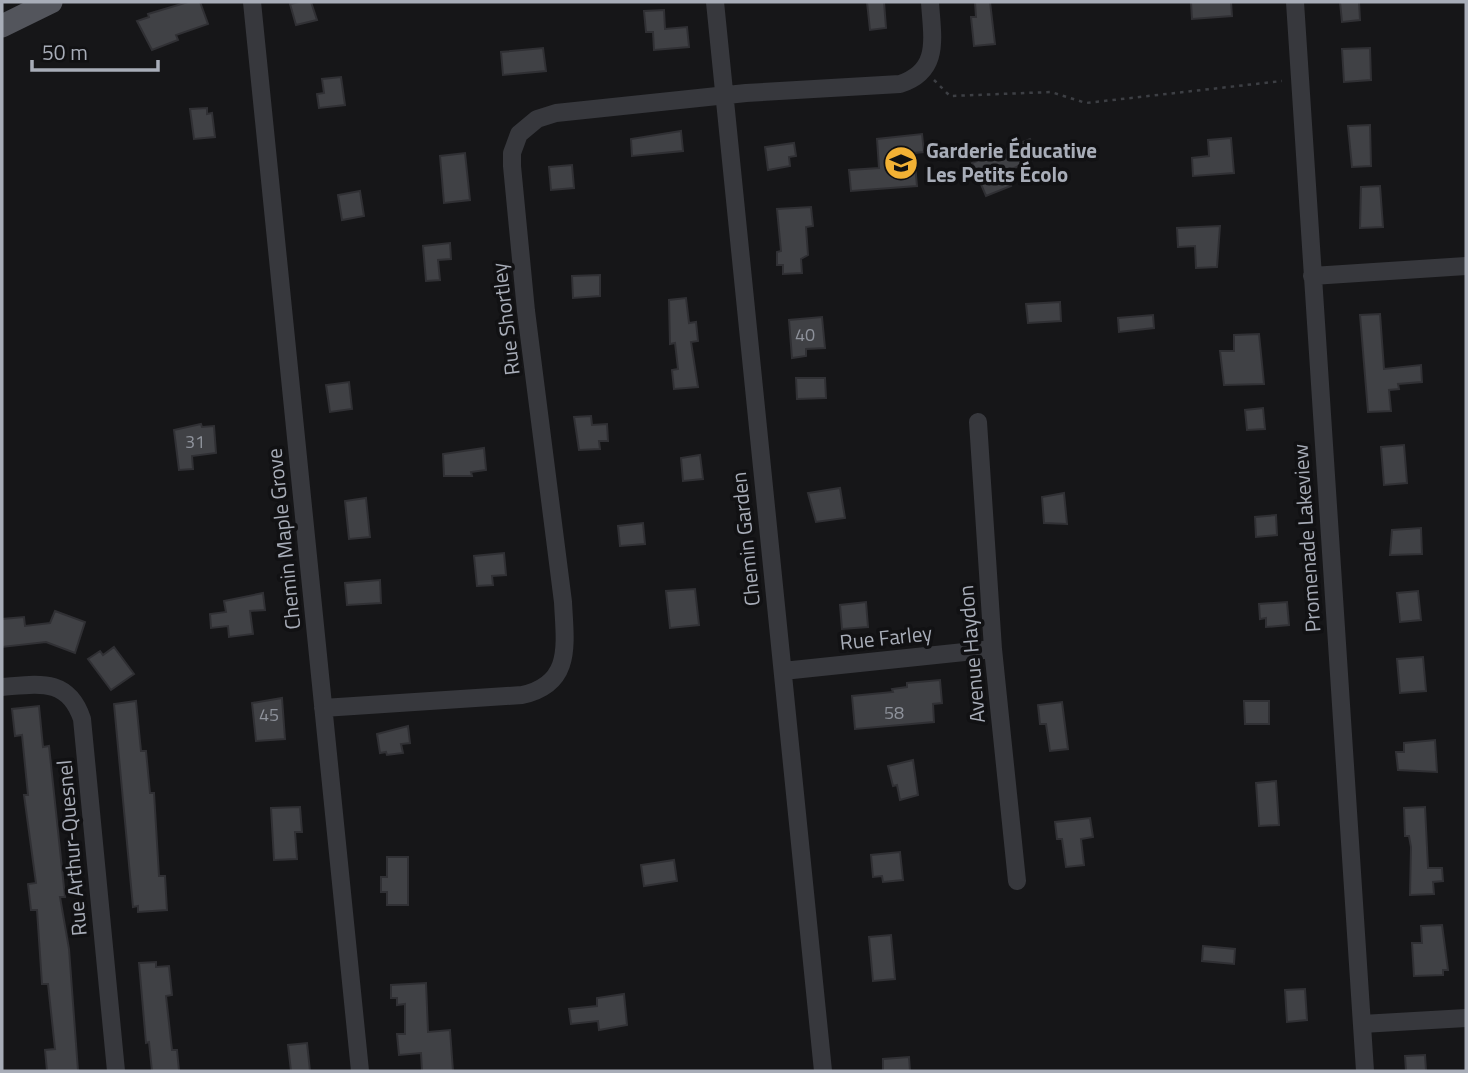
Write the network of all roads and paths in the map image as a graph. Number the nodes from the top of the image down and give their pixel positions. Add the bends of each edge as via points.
1 (51, 2) edge
2 (252, 2) edge
3 (715, 2) edge
4 (930, 2) edge
5 (1295, 2) edge
6 (2, 26) edge
7 (924, 71) junction
8 (1300, 79) junction
9 (724, 96) junction
10 (1466, 266) edge
11 (1312, 276) junction
12 (978, 422) dead end
13 (993, 649) junction
14 (783, 671) junction
15 (2, 687) edge
16 (323, 708) junction
17 (1017, 881) dead end
18 (1466, 1017) edge
19 (1362, 1024) junction
20 (116, 1071) edge
21 (360, 1071) edge
22 (823, 1071) edge
23 (1365, 1071) edge

1 - 6 main road
2 - 16 street, Chemin Maple Grove
3 - 9 street, Chemin Garden
4 - 7 street via 932,47
5 - 8 street, Promenade Lakeview
7 - 8 path via 950,96 1051,92 1086,103
7 - 9 street, Rue Shortley via 915,80 886,86
8 - 11 street, Promenade Lakeview
9 - 14 street, Chemin Garden
9 - 16 street, Rue Shortley via 556,113 527,125 514,143 512,166 525,298 563,602 565,645 557,675 537,692 522,695
10 - 11 street
11 - 19 street, Promenade Lakeview
12 - 13 street, Avenue Haydon
13 - 14 street, Rue Farley
13 - 17 street, Avenue Haydon
14 - 22 street, Chemin Garden
15 - 20 street, Rue Arthur-Quesnel via 38,684 62,689 78,706 82,719
16 - 21 street, Chemin Maple Grove
18 - 19 street
19 - 23 street, Promenade Lakeview

